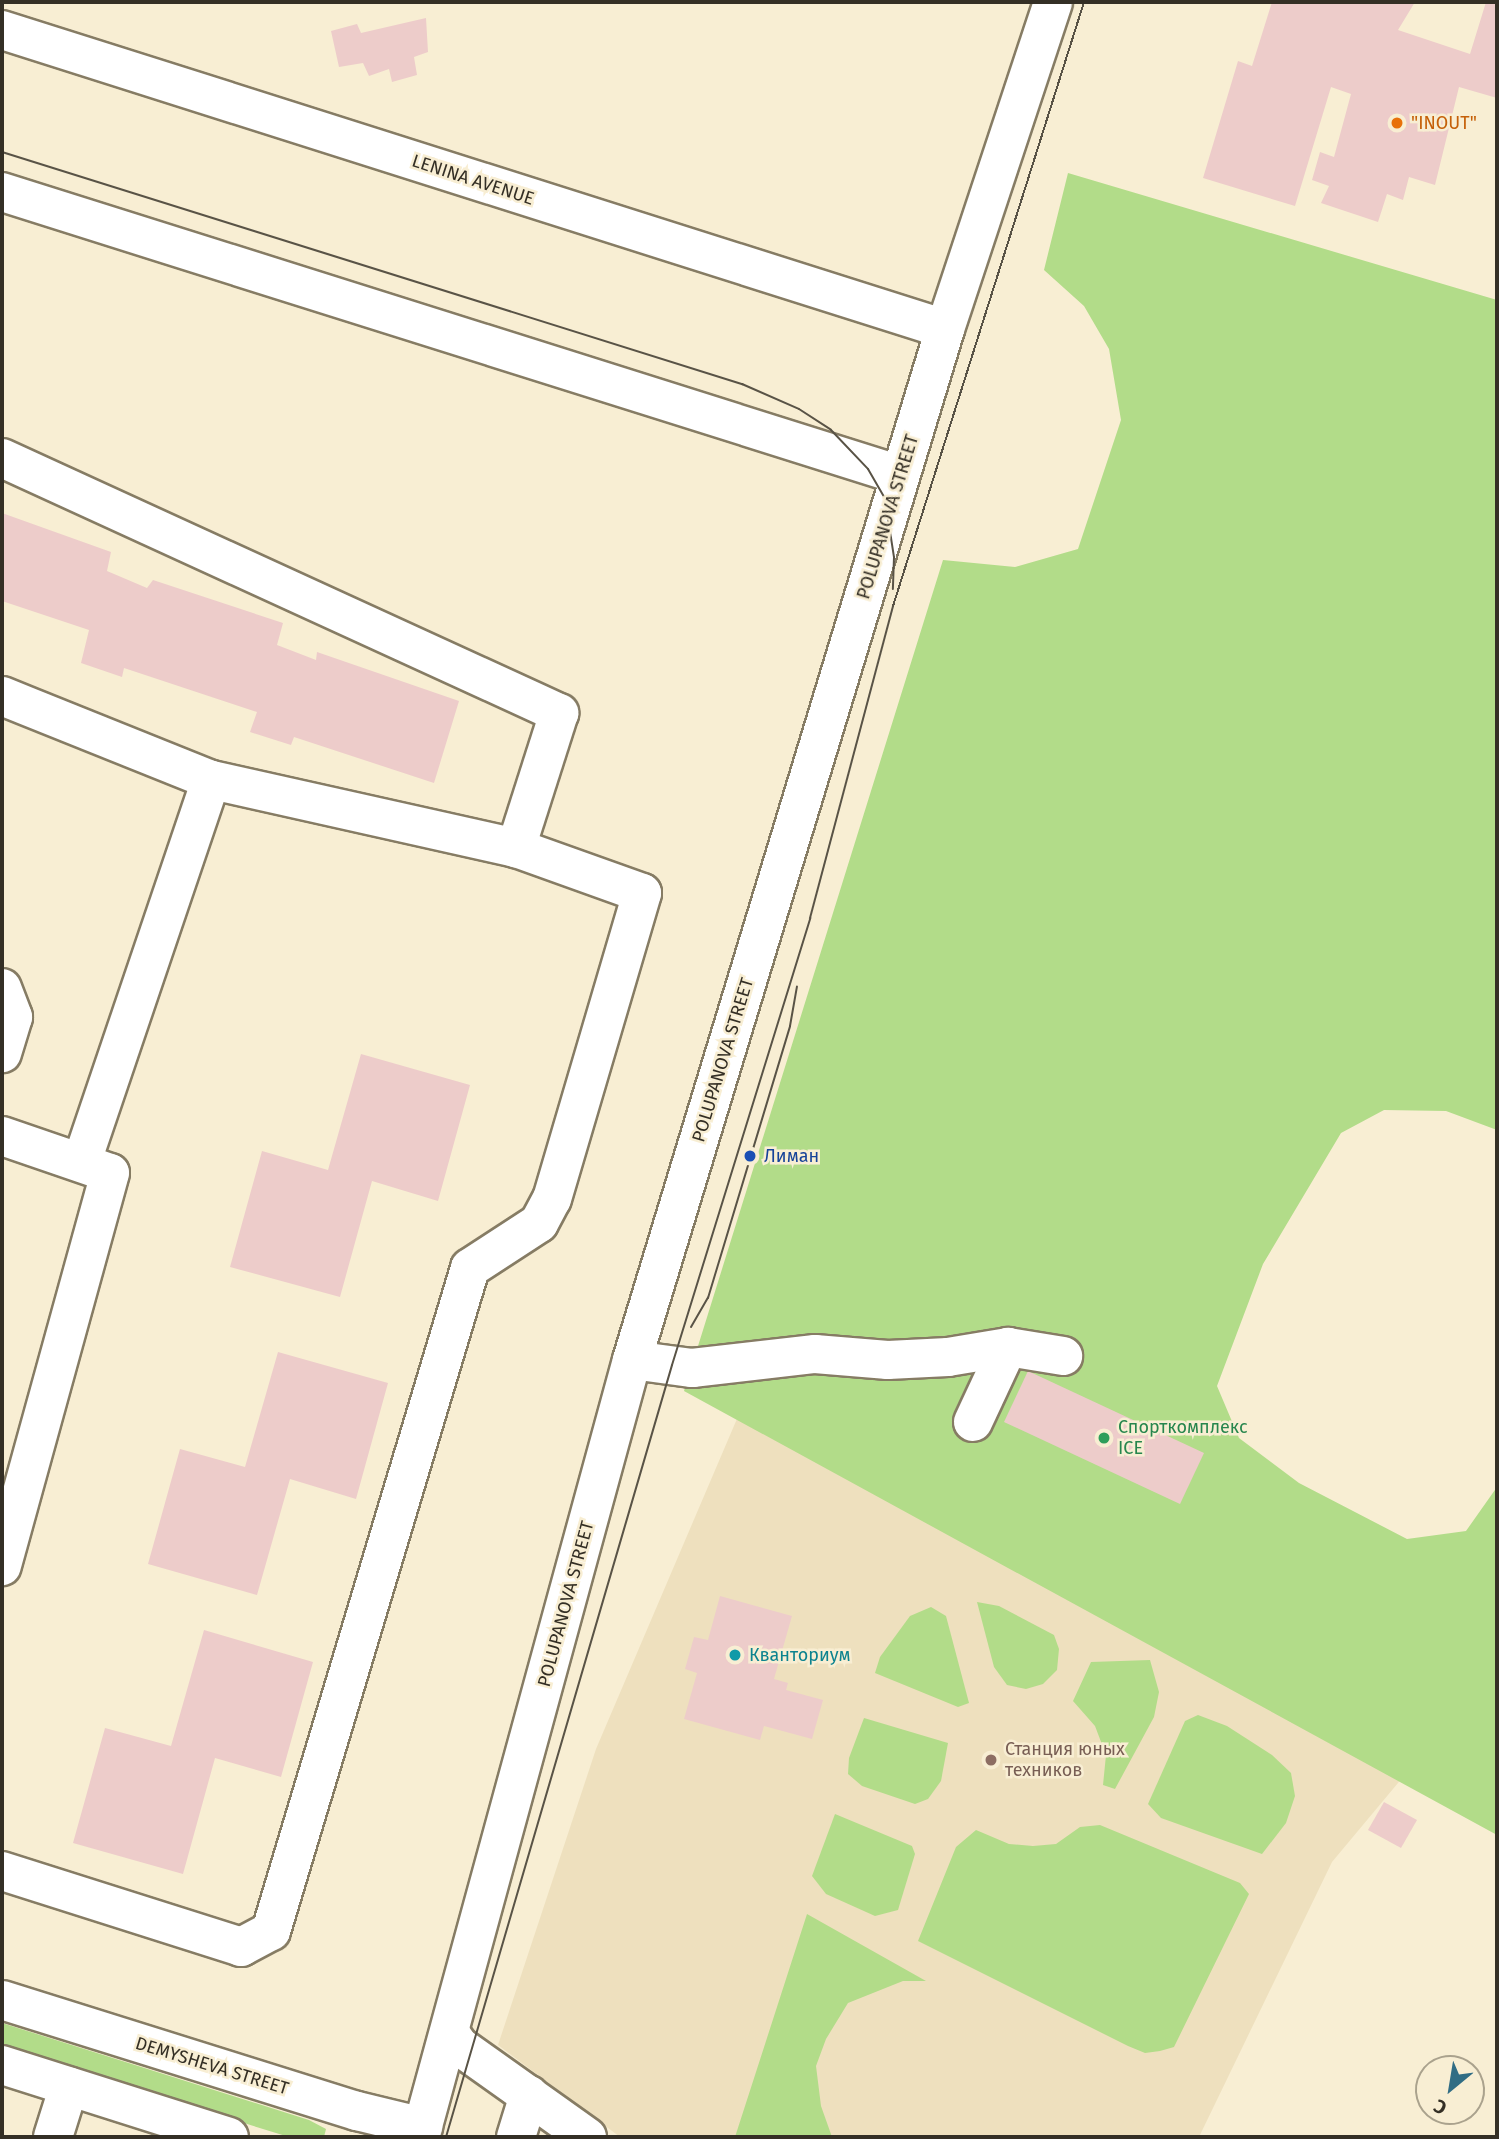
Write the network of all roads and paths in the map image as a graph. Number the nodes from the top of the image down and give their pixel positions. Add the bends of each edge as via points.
1 (1053, 2) edge
2 (2, 30) edge
3 (2, 192) edge
4 (945, 329) junction
5 (2, 458) edge
6 (900, 475) junction
7 (2, 696) edge
8 (211, 780) junction
9 (516, 848) junction
10 (2, 988) edge
11 (2, 1053) edge
12 (2, 1136) edge
13 (81, 1163) junction
14 (1008, 1348) junction
15 (1063, 1356) dead end
16 (632, 1360) junction
17 (973, 1422) dead end
18 (2, 1566) edge
19 (2, 1871) edge
20 (2, 2000) edge
21 (450, 2034) junction
22 (2, 2065) edge
23 (69, 2086) junction
24 (529, 2095) junction
25 (422, 2132) edge
26 (53, 2137) edge
27 (229, 2137) edge
28 (516, 2137) edge
29 (587, 2137) edge

1 - 4 street, POLUPANOVA STREET
2 - 4 street, LENINA AVENUE
3 - 6 street
4 - 6 street, POLUPANOVA STREET
5 - 9 street via 559,713
6 - 16 street, POLUPANOVA STREET
7 - 8 street
8 - 9 street
8 - 13 street
9 - 19 street via 642,893 552,1199 539,1223 470,1268 271,1931 241,1947
10 - 11 street via 13,1017
12 - 13 street
13 - 18 street via 110,1173
14 - 15 street
14 - 16 street via 888,1360 814,1354 692,1368
14 - 17 street
16 - 21 street, POLUPANOVA STREET
20 - 25 street, DEMYSHEVA STREET
21 - 24 street via 459,2046
21 - 25 street, POLUPANOVA STREET
22 - 23 street
23 - 26 street
23 - 27 street
24 - 28 street
24 - 29 street

